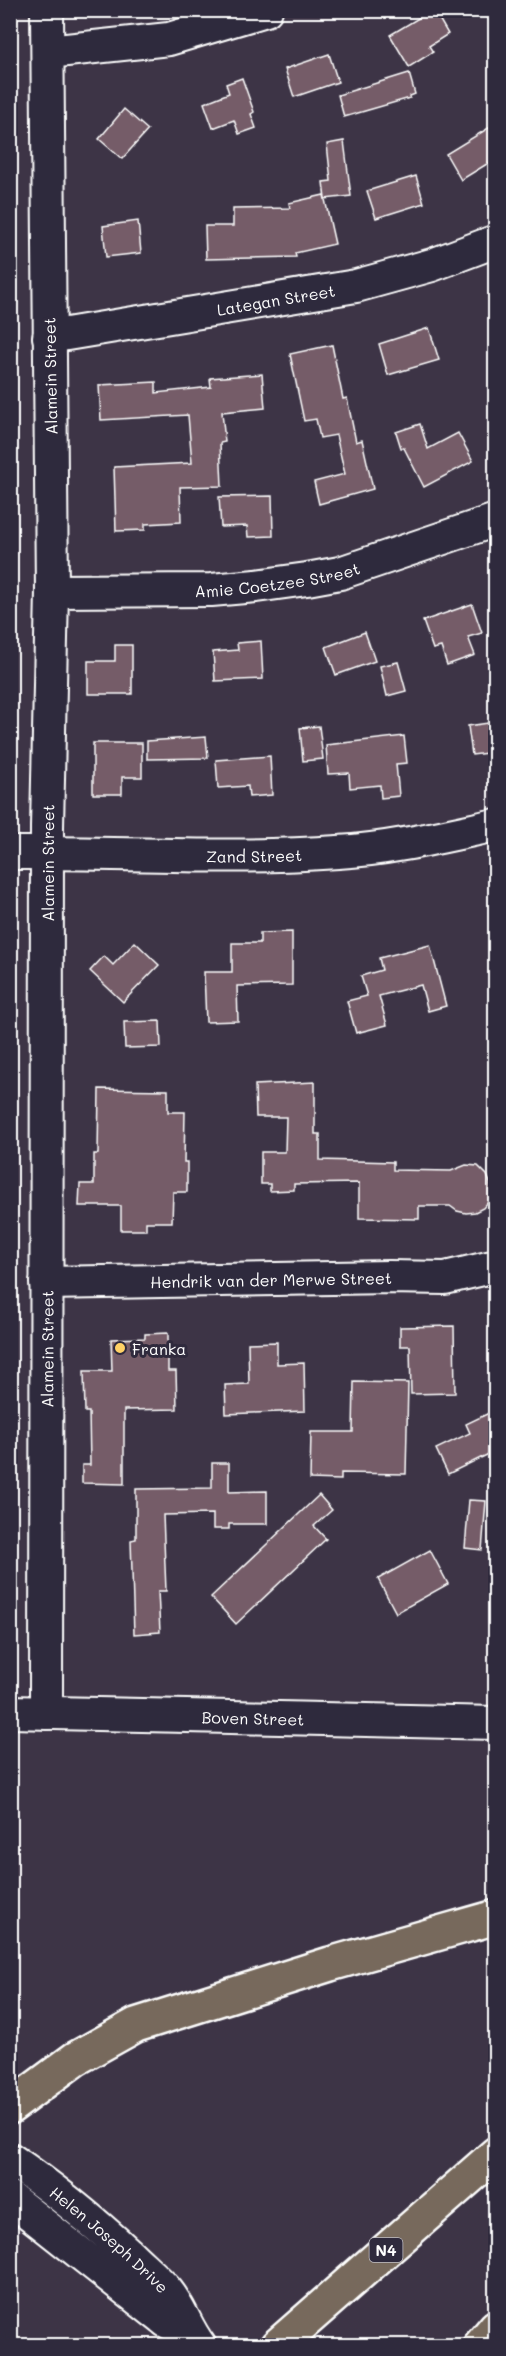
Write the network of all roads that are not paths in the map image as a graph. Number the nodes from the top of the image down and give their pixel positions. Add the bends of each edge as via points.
1 (47, 10) edge
2 (266, 10) edge
3 (48, 52) junction
4 (495, 241) edge
5 (49, 337) junction
6 (495, 520) edge
7 (52, 591) junction
8 (495, 825) edge
9 (49, 852) junction
10 (10, 853) edge
11 (495, 1266) edge
12 (46, 1283) junction
13 (10, 1712) edge
14 (46, 1713) junction
15 (495, 1723) edge
16 (495, 1917) edge
17 (10, 2107) edge
18 (495, 2154) edge
19 (10, 2159) edge
20 (10, 2198) edge
21 (495, 2327) edge
22 (196, 2340) edge
23 (277, 2346) edge
24 (480, 2346) edge

1 - 3 street, Alamein Street
2 - 3 street via 169,39
3 - 5 street, Alamein Street
4 - 5 street, Lategan Street via 432,265 356,286
5 - 7 street, Alamein Street
6 - 7 street, Amie Coetzee Street via 340,573 307,579 211,590
7 - 9 street, Alamein Street
8 - 9 street, Zand Street via 339,852
9 - 10 street, Zand Street
9 - 12 street, Alamein Street
11 - 12 street, Hendrik van der Merwe Street via 446,1278
12 - 14 street, Alamein Street
13 - 14 street, Boven Street
14 - 15 street, Boven Street
16 - 17 highway via 136,2025 75,2059
18 - 23 highway, N4
19 - 22 street, Helen Joseph Drive via 87,2217 165,2289
20 - 22 street, Helen Joseph Drive via 166,2321
21 - 24 highway

